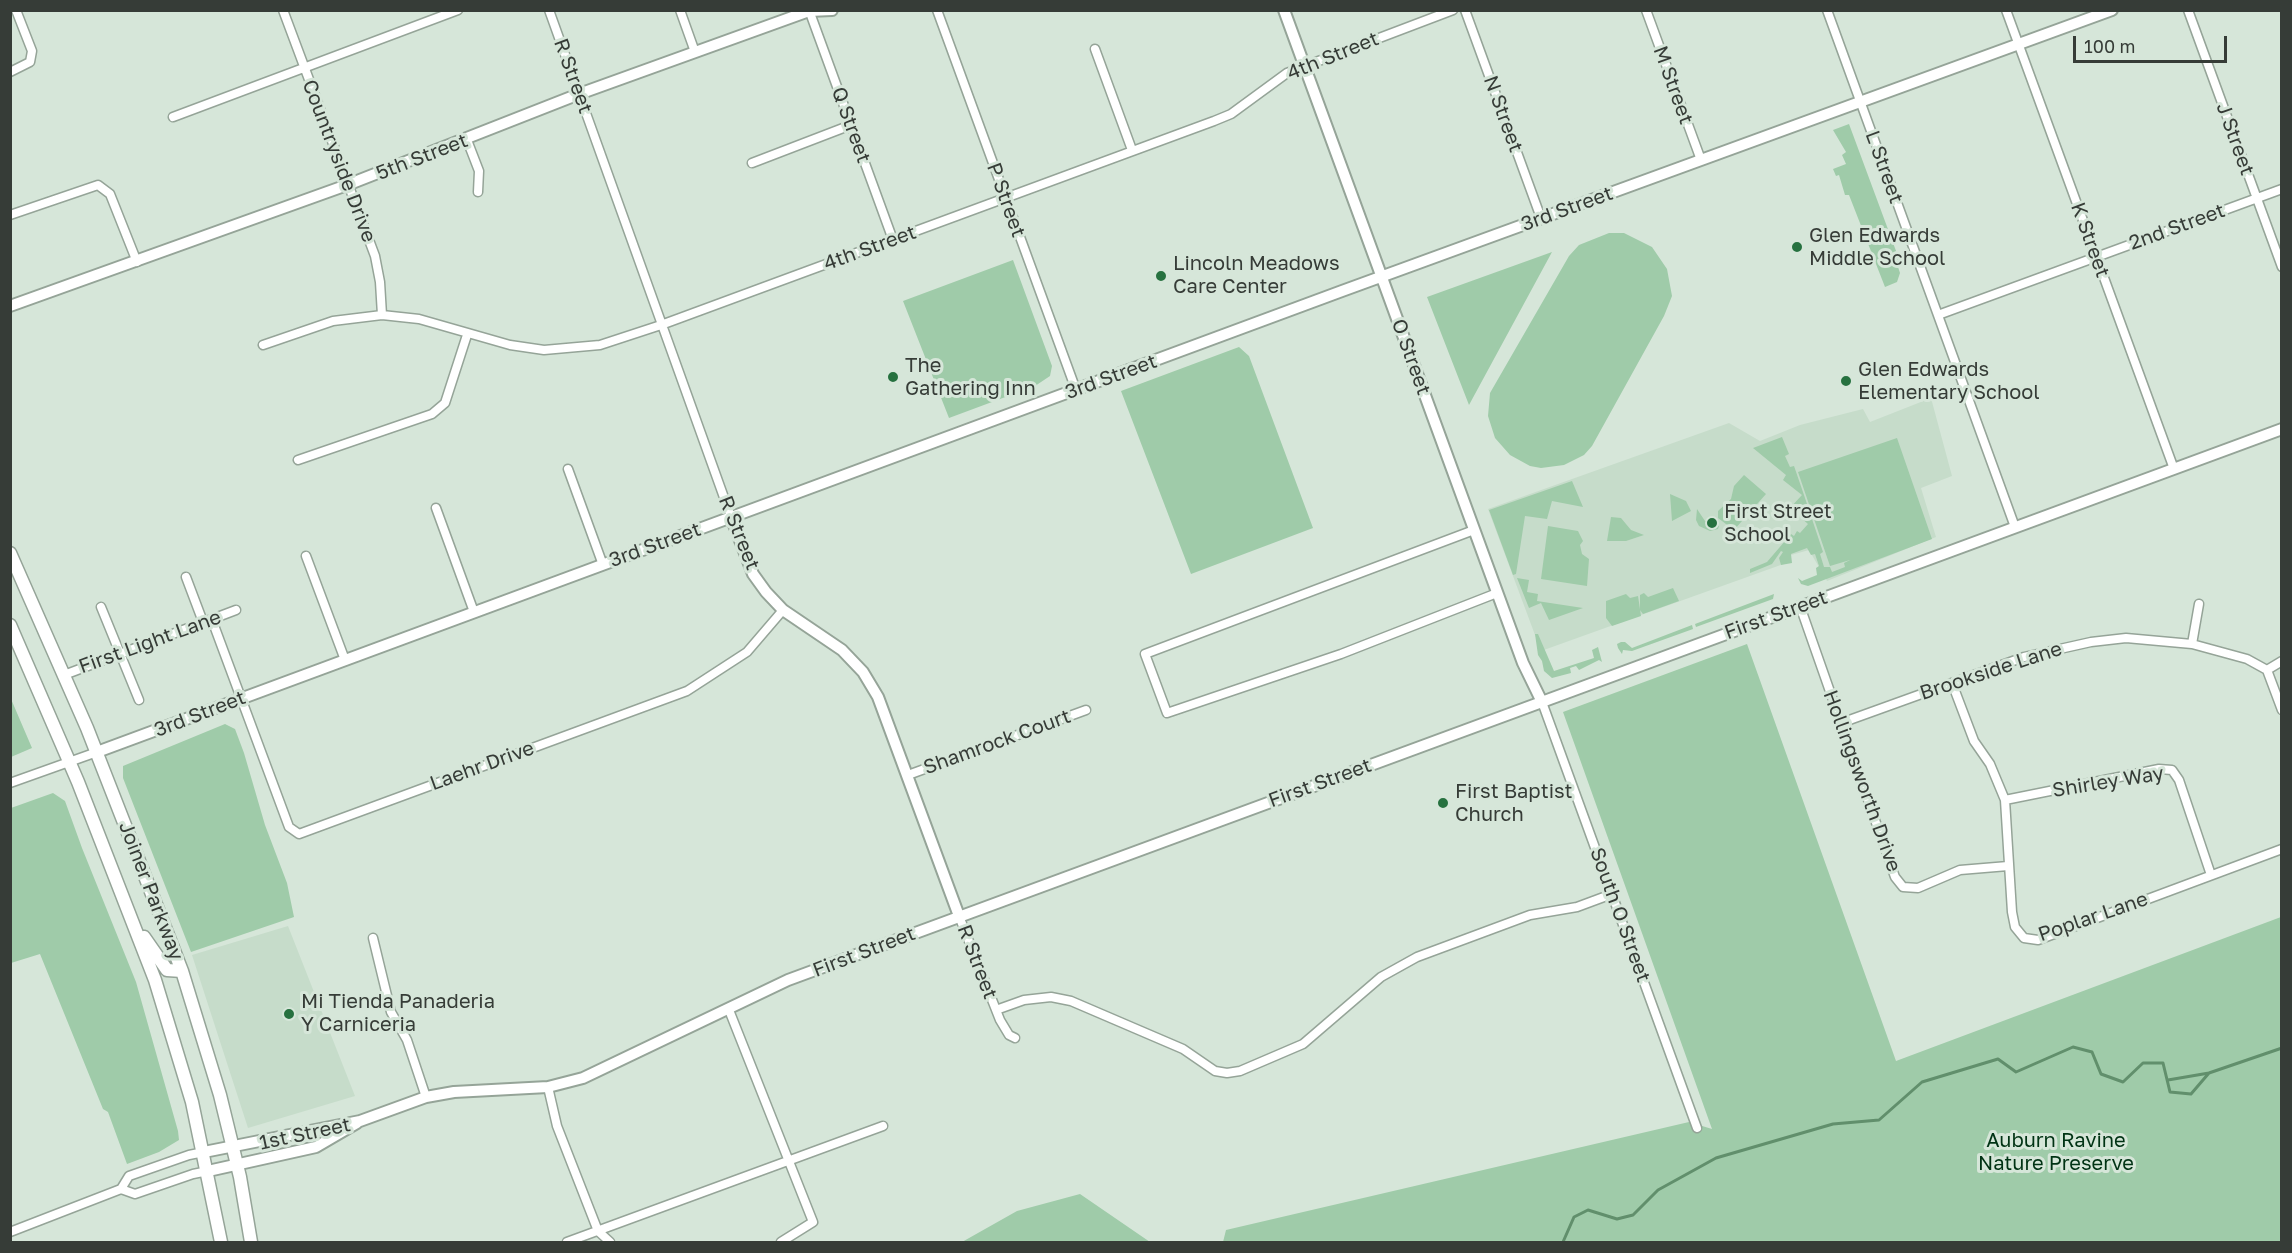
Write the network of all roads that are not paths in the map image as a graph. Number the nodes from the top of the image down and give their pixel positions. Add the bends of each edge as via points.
1 (16, 10) edge
2 (283, 10) edge
3 (458, 10) edge
4 (549, 10) edge
5 (680, 10) edge
6 (832, 10) edge
7 (937, 10) edge
8 (1284, 10) edge
9 (1454, 10) edge
10 (1465, 10) edge
11 (1646, 10) edge
12 (1827, 10) edge
13 (2006, 10) edge
14 (2112, 10) edge
15 (2188, 10) edge
16 (809, 11) edge
17 (2019, 44) junction
18 (1095, 49) dead end
19 (695, 52) junction
20 (1304, 65) junction
21 (304, 68) junction
22 (10, 72) edge
23 (579, 94) junction
24 (1860, 102) junction
25 (173, 117) dead end
26 (851, 125) junction
27 (467, 140) junction
28 (1132, 150) junction
29 (1701, 160) junction
30 (752, 163) dead end
31 (347, 185) junction
32 (2282, 189) edge
33 (478, 192) dead end
34 (1005, 198) junction
35 (2257, 198) junction
36 (10, 215) edge
37 (1540, 218) junction
38 (893, 240) junction
39 (2097, 257) junction
40 (137, 262) junction
41 (2282, 267) edge
42 (1381, 277) junction
43 (10, 306) edge
44 (382, 315) junction
45 (1938, 315) junction
46 (662, 324) junction
47 (467, 335) junction
48 (263, 345) dead end
49 (1076, 390) junction
50 (2282, 429) edge
51 (298, 460) dead end
52 (568, 469) dead end
53 (2174, 469) junction
54 (436, 508) dead end
55 (731, 517) junction
56 (2015, 526) junction
57 (1474, 530) junction
58 (10, 553) edge
59 (306, 556) dead end
60 (603, 565) junction
61 (14, 568) edge
62 (186, 577) dead end
63 (1497, 593) junction
64 (2199, 604) dead end
65 (1800, 606) junction
66 (101, 607) dead end
67 (236, 610) dead end
68 (783, 610) junction
69 (474, 612) junction
70 (207, 621) junction
71 (10, 625) edge
72 (2192, 644) junction
73 (118, 653) junction
74 (345, 660) junction
75 (2282, 661) edge
76 (2267, 670) junction
77 (64, 675) junction
78 (1952, 683) junction
79 (242, 698) junction
80 (139, 700) dead end
81 (1542, 702) junction
82 (1086, 710) dead end
83 (2282, 710) edge
84 (1841, 723) junction
85 (97, 752) junction
86 (70, 762) junction
87 (908, 775) junction
88 (10, 783) edge
89 (2005, 800) junction
90 (2282, 849) edge
91 (2008, 866) junction
92 (2211, 875) junction
93 (1612, 894) junction
94 (130, 913) junction
95 (959, 916) junction
96 (373, 938) dead end
97 (182, 971) junction
98 (729, 1010) junction
99 (996, 1010) junction
100 (1016, 1038) dead end
101 (548, 1088) junction
102 (426, 1097) junction
103 (360, 1121) junction
104 (883, 1126) dead end
105 (1697, 1128) dead end
106 (233, 1148) junction
107 (204, 1152) junction
108 (788, 1162) junction
109 (237, 1166) junction
110 (208, 1171) junction
111 (121, 1188) junction
112 (598, 1231) junction
113 (10, 1232) edge
114 (221, 1242) edge
115 (251, 1242) edge
116 (567, 1242) edge
117 (610, 1242) edge
118 (782, 1242) edge

1 - 22 street via 32,51 30,62
2 - 21 street, Countryside Drive
3 - 21 street
4 - 23 street, R Street
5 - 19 street
6 - 16 street, 5th Street
7 - 34 street, P Street
8 - 20 street, O Street
9 - 20 street, 4th Street
10 - 37 street, N Street
11 - 29 street, M Street
12 - 24 street, L Street
13 - 17 street, K Street
14 - 17 street, 3rd Street
15 - 35 street, J Street
16 - 19 street, 5th Street
16 - 26 street, Q Street
17 - 24 street, 3rd Street
17 - 39 street, K Street
18 - 28 street
19 - 23 street, 5th Street
20 - 28 street, 4th Street via 1276,80 1231,114
20 - 42 street, O Street
21 - 25 street
21 - 31 street, Countryside Drive
23 - 27 street, 5th Street
23 - 46 street, R Street
24 - 29 street, 3rd Street
24 - 45 street, L Street
26 - 30 street
26 - 38 street, Q Street
27 - 31 street, 5th Street
27 - 33 street via 479,171
28 - 34 street, 4th Street
29 - 37 street, 3rd Street
31 - 40 street, 5th Street
31 - 44 street, Countryside Drive via 375,256
32 - 35 street, 2nd Street
34 - 38 street, 4th Street
34 - 49 street, P Street
35 - 39 street, 2nd Street
35 - 41 street, J Street
36 - 40 street via 98,185 110,194
37 - 42 street, 3rd Street
38 - 46 street, 4th Street
39 - 45 street, 2nd Street
39 - 53 street, K Street
40 - 43 street, 5th Street
42 - 49 street, 3rd Street
42 - 57 street, O Street
44 - 47 street, 4th Street via 419,319
44 - 48 street, 4th Street via 333,321
45 - 56 street, L Street
46 - 47 street, 4th Street via 600,345 573,349 544,350
46 - 55 street, R Street
47 - 51 street via 445,403 432,414
49 - 55 street, 3rd Street
50 - 53 street, First Street
52 - 60 street
53 - 56 street, First Street
54 - 69 street
55 - 60 street, 3rd Street
55 - 68 street, R Street via 753,574
56 - 65 street, First Street
57 - 63 street, O Street
57 - 63 street via 1145,654 1167,713 1341,654
58 - 61 main road, Joiner Parkway
59 - 74 street
60 - 69 street, 3rd Street
61 - 77 main road, Joiner Parkway
62 - 70 street
63 - 81 street, O Street
64 - 72 street
65 - 81 street, First Street
65 - 84 street, Hollingsworth Drive
66 - 73 street
67 - 70 street, First Light Lane
68 - 79 street, Laehr Drive via 747,652 687,691 299,834 289,827
68 - 87 street, R Street via 842,650 863,672 882,706
69 - 74 street, 3rd Street
70 - 73 street, First Light Lane
70 - 79 street
71 - 86 main road, Joiner Parkway
72 - 76 street, Brookside Lane via 2247,659
72 - 78 street, Brookside Lane via 2126,638 2091,642 2024,657
73 - 77 street, First Light Lane
73 - 80 street
74 - 79 street, 3rd Street
75 - 76 street
76 - 83 street
77 - 85 main road, Joiner Parkway
78 - 84 street, Brookside Lane
78 - 89 street, Poplar Lane via 1974,741 1990,764
79 - 85 street, 3rd Street
81 - 93 street, South O Street
81 - 95 street, First Street
82 - 87 street, Shamrock Court
84 - 91 street, Hollingsworth Drive via 1895,877 1903,887 1918,888 1960,870
85 - 86 street, 3rd Street
85 - 97 main road, Joiner Parkway
86 - 88 street, 3rd Street
86 - 94 main road, Joiner Parkway
87 - 95 street, R Street
89 - 91 street, Poplar Lane
89 - 92 street, Shirley Way via 2159,769 2172,770 2179,780
90 - 92 street, Poplar Lane
91 - 92 street, Poplar Lane via 2014,927 2024,938 2038,940
93 - 99 street via 1577,907 1530,915 1417,957 1382,977 1303,1044 1227,1074 1215,1071 1183,1049 1071,1001 1050,997 1024,1000
93 - 105 street, South O Street
94 - 97 main road via 166,970
94 - 107 main road, Joiner Parkway via 173,1037
95 - 98 street, First Street via 788,980
95 - 99 street, R Street
96 - 102 street via 391,1012 406,1040
97 - 106 main road, Joiner Parkway
98 - 101 street, First Street via 607,1068
98 - 108 street
99 - 100 street, R Street via 1004,1029
101 - 102 street, First Street
101 - 112 street via 557,1126
102 - 103 street, First Street
103 - 106 street, 1st Street
103 - 109 street, 1st Street via 316,1147
104 - 108 street
106 - 107 street, 1st Street
106 - 109 main road, Joiner Parkway
107 - 110 main road, Joiner Parkway
107 - 111 street, 1st Street via 129,1176
108 - 112 street
108 - 118 street via 813,1222
109 - 110 street, 1st Street
109 - 115 main road, Joiner Parkway
110 - 111 street, 1st Street via 135,1194
110 - 114 main road, Joiner Parkway
111 - 113 street, 1st Street
112 - 116 street
112 - 117 street

